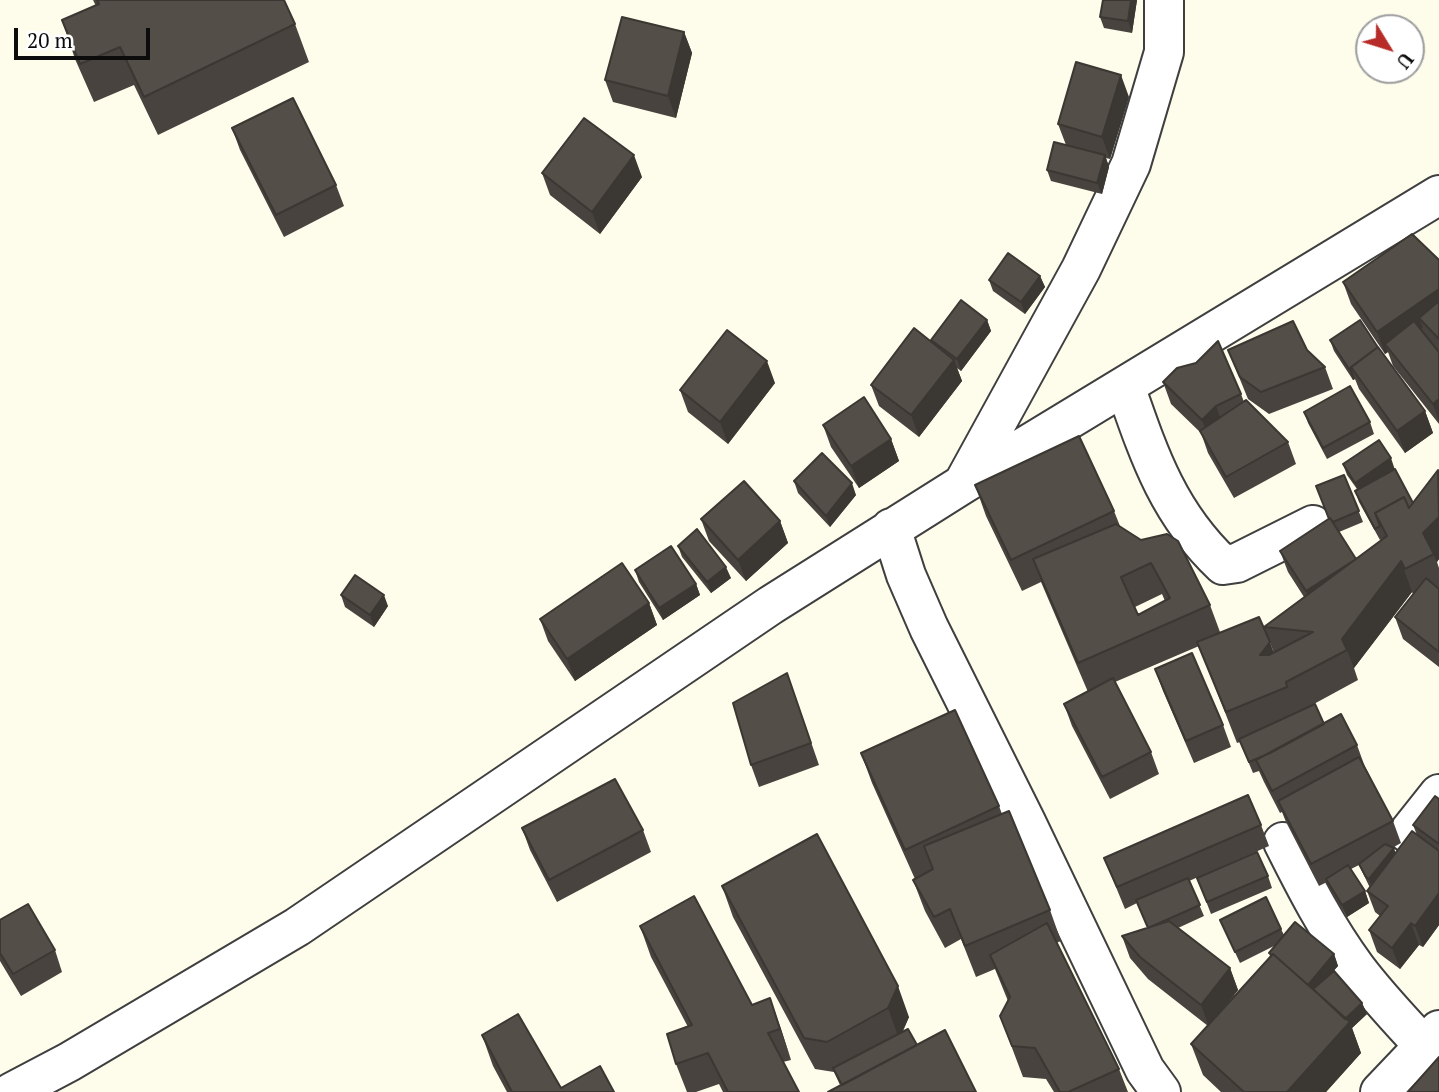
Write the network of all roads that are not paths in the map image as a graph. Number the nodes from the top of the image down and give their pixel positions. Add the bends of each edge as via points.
1 (1164, 0) edge
2 (1439, 195) edge
3 (1125, 386) junction
4 (963, 484) junction
5 (1314, 524) dead end
6 (891, 528) junction
7 (1439, 794) edge
8 (1408, 833) edge
9 (1283, 842) dead end
10 (1431, 1038) edge
11 (12, 1092) edge
12 (1161, 1092) edge
13 (1380, 1092) edge

1 - 4 street via 1164,52 1131,164 1081,269
2 - 3 street
3 - 4 street
3 - 5 street via 1172,503 1223,565 1241,573
4 - 6 street
6 - 11 street via 298,927
6 - 12 street via 929,628 1145,1070
7 - 8 street
9 - 10 street via 1316,908 1357,969
10 - 13 street

